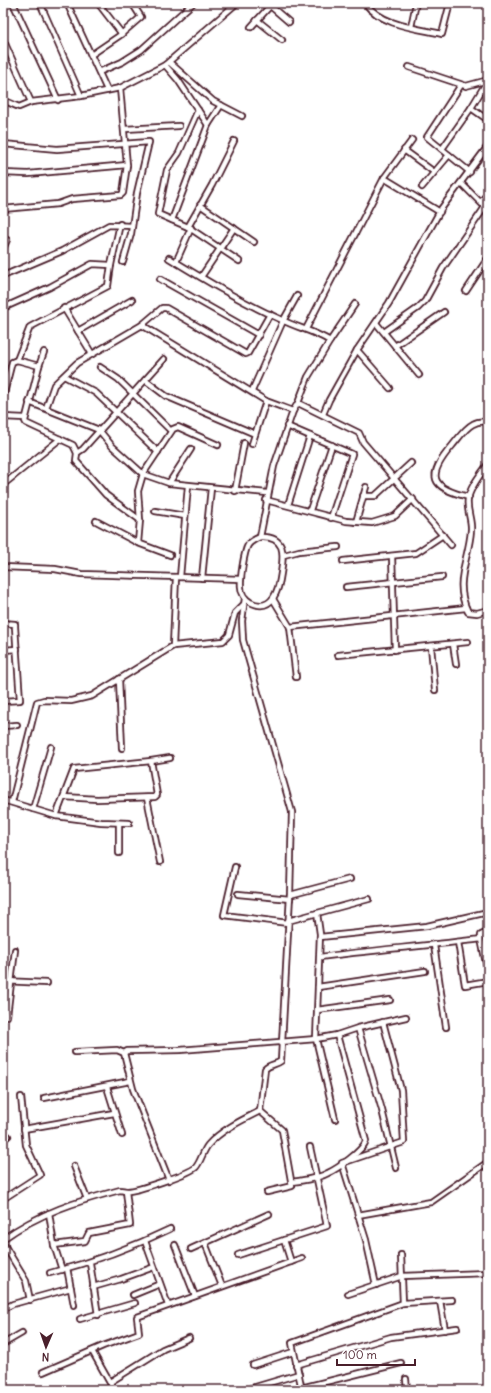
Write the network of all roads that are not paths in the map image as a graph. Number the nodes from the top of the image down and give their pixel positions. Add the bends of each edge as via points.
1 (13, 3) edge
2 (40, 3) edge
3 (67, 3) edge
4 (98, 3) edge
5 (132, 3) edge
6 (193, 3) edge
7 (237, 3) edge
8 (365, 3) edge
9 (416, 3) edge
10 (450, 3) edge
11 (268, 4) edge
12 (257, 20) junction
13 (289, 22) dead end
14 (251, 27) dead end
15 (411, 27) junction
16 (122, 34) junction
17 (3, 39) edge
18 (282, 40) dead end
19 (91, 55) junction
20 (167, 64) junction
21 (409, 67) dead end
22 (99, 72) junction
23 (488, 80) edge
24 (461, 85) junction
25 (120, 88) junction
26 (108, 90) junction
27 (81, 96) junction
28 (3, 100) edge
29 (58, 100) junction
30 (31, 102) junction
31 (221, 105) junction
32 (471, 108) junction
33 (198, 110) junction
34 (242, 116) dead end
35 (488, 120) edge
36 (179, 126) dead end
37 (208, 126) junction
38 (125, 129) junction
39 (412, 140) dead end
40 (234, 141) dead end
41 (126, 143) junction
42 (3, 144) edge
43 (488, 146) edge
44 (442, 149) junction
45 (404, 150) junction
46 (449, 155) junction
47 (127, 165) junction
48 (434, 172) junction
49 (470, 172) junction
50 (3, 173) edge
51 (384, 178) junction
52 (461, 183) junction
53 (422, 187) dead end
54 (488, 193) edge
55 (480, 202) junction
56 (200, 205) junction
57 (486, 208) edge
58 (3, 209) edge
59 (440, 212) junction
60 (172, 220) junction
61 (120, 224) junction
62 (132, 226) junction
63 (189, 228) junction
64 (234, 228) junction
65 (7, 240) dead end
66 (254, 242) dead end
67 (3, 249) edge
68 (221, 249) junction
69 (169, 258) dead end
70 (488, 258) edge
71 (239, 261) dead end
72 (123, 262) dead end
73 (176, 262) junction
74 (111, 265) junction
75 (3, 276) edge
76 (201, 277) junction
77 (160, 279) dead end
78 (466, 292) dead end
79 (297, 296) dead end
80 (132, 300) dead end
81 (355, 304) dead end
82 (3, 308) edge
83 (64, 308) junction
84 (444, 312) dead end
85 (270, 314) junction
86 (283, 321) junction
87 (376, 323) junction
88 (142, 325) junction
89 (306, 329) junction
90 (78, 331) junction
91 (384, 332) junction
92 (259, 335) junction
93 (330, 341) junction
94 (395, 346) junction
95 (357, 350) junction
96 (44, 352) dead end
97 (92, 354) junction
98 (164, 359) dead end
99 (17, 360) junction
100 (39, 366) junction
101 (100, 367) dead end
102 (3, 374) edge
103 (419, 375) dead end
104 (64, 376) junction
105 (145, 380) junction
106 (6, 384) junction
107 (390, 388) dead end
108 (252, 391) junction
109 (133, 394) junction
110 (3, 397) edge
111 (266, 401) junction
112 (29, 402) junction
113 (298, 403) junction
114 (46, 408) junction
115 (293, 411) junction
116 (117, 412) junction
117 (323, 414) junction
118 (3, 417) edge
119 (25, 418) junction
120 (488, 422) edge
121 (287, 426) junction
122 (99, 430) junction
123 (171, 431) junction
124 (255, 434) junction
125 (310, 436) junction
126 (60, 439) junction
127 (244, 443) dead end
128 (252, 444) dead end
129 (218, 445) dead end
130 (332, 445) junction
131 (191, 449) dead end
132 (158, 452) junction
133 (77, 453) junction
134 (412, 463) dead end
135 (488, 464) edge
136 (143, 474) junction
137 (395, 479) junction
138 (169, 483) junction
139 (188, 486) junction
140 (366, 487) dead end
141 (211, 488) junction
142 (235, 490) junction
143 (268, 493) junction
144 (363, 496) junction
145 (469, 497) junction
146 (3, 498) edge
147 (413, 499) junction
148 (266, 500) junction
149 (288, 505) junction
150 (310, 510) junction
151 (155, 511) dead end
152 (185, 516) junction
153 (331, 518) junction
154 (140, 520) junction
155 (96, 521) dead end
156 (356, 522) junction
157 (443, 535) junction
158 (260, 537) junction
159 (138, 543) junction
160 (451, 545) dead end
161 (338, 547) dead end
162 (170, 555) dead end
163 (284, 555) junction
164 (392, 556) junction
165 (343, 561) dead end
166 (3, 567) edge
167 (178, 577) junction
168 (442, 577) dead end
169 (202, 578) junction
170 (241, 579) junction
171 (392, 581) junction
172 (346, 587) dead end
173 (245, 598) junction
174 (273, 599) junction
175 (243, 604) junction
176 (466, 608) junction
177 (488, 610) edge
178 (394, 615) junction
179 (3, 623) edge
180 (290, 627) junction
181 (468, 642) dead end
182 (453, 644) junction
183 (173, 646) junction
184 (431, 646) junction
185 (17, 649) junction
186 (3, 650) edge
187 (394, 650) junction
188 (338, 655) dead end
189 (456, 664) dead end
190 (296, 678) dead end
191 (119, 679) junction
192 (435, 690) dead end
193 (3, 702) edge
194 (17, 725) dead end
195 (3, 726) edge
196 (52, 747) dead end
197 (122, 748) dead end
198 (170, 758) dead end
199 (151, 761) junction
200 (64, 796) junction
201 (147, 798) junction
202 (3, 800) edge
203 (12, 802) junction
204 (34, 809) junction
205 (56, 816) junction
206 (119, 823) junction
207 (129, 823) dead end
208 (119, 853) dead end
209 (160, 862) dead end
210 (235, 867) dead end
211 (350, 879) dead end
212 (238, 894) dead end
213 (290, 897) junction
214 (369, 900) dead end
215 (488, 912) edge
216 (317, 913) junction
217 (288, 922) junction
218 (488, 932) edge
219 (320, 936) junction
220 (481, 938) junction
221 (458, 942) junction
222 (434, 945) junction
223 (16, 950) dead end
224 (320, 957) junction
225 (486, 957) edge
226 (425, 971) dead end
227 (488, 972) edge
228 (3, 981) edge
229 (11, 981) junction
230 (488, 981) edge
231 (47, 983) dead end
232 (318, 987) junction
233 (390, 1000) dead end
234 (317, 1010) junction
235 (7, 1016) dead end
236 (406, 1017) dead end
237 (383, 1022) junction
238 (446, 1027) dead end
239 (358, 1028) junction
240 (337, 1035) junction
241 (316, 1039) junction
242 (282, 1042) junction
243 (75, 1052) dead end
244 (124, 1053) junction
245 (130, 1081) junction
246 (107, 1087) junction
247 (21, 1098) dead end
248 (44, 1098) dead end
249 (260, 1111) junction
250 (114, 1113) junction
251 (335, 1118) dead end
252 (24, 1129) junction
253 (122, 1135) dead end
254 (8, 1136) dead end
255 (3, 1140) edge
256 (310, 1147) dead end
257 (390, 1147) junction
258 (488, 1162) edge
259 (342, 1163) junction
260 (74, 1166) dead end
261 (396, 1168) dead end
262 (317, 1178) junction
263 (169, 1180) junction
264 (292, 1182) junction
265 (126, 1191) junction
266 (267, 1192) dead end
267 (3, 1199) edge
268 (87, 1199) junction
269 (49, 1213) junction
270 (269, 1214) dead end
271 (358, 1215) junction
272 (170, 1229) dead end
273 (3, 1239) edge
274 (284, 1240) junction
275 (144, 1241) junction
276 (3, 1243) edge
277 (205, 1243) junction
278 (54, 1245) junction
279 (175, 1245) dead end
280 (191, 1249) dead end
281 (238, 1255) dead end
282 (400, 1255) dead end
283 (302, 1258) dead end
284 (90, 1262) junction
285 (291, 1262) junction
286 (154, 1267) junction
287 (68, 1268) junction
288 (62, 1270) junction
289 (50, 1273) dead end
290 (488, 1273) edge
291 (402, 1276) junction
292 (160, 1284) junction
293 (376, 1285) junction
294 (222, 1286) junction
295 (94, 1287) junction
296 (71, 1288) junction
297 (348, 1294) dead end
298 (133, 1295) dead end
299 (195, 1296) junction
300 (30, 1300) junction
301 (452, 1300) dead end
302 (440, 1301) junction
303 (3, 1302) edge
304 (135, 1303) dead end
305 (403, 1303) junction
306 (74, 1305) dead end
307 (168, 1305) junction
308 (5, 1307) edge
309 (98, 1315) junction
310 (80, 1319) dead end
311 (457, 1328) dead end
312 (445, 1330) junction
313 (22, 1333) dead end
314 (189, 1338) dead end
315 (3, 1344) edge
316 (92, 1351) junction
317 (293, 1352) junction
318 (401, 1363) dead end
319 (253, 1365) dead end
320 (296, 1365) junction
321 (43, 1372) dead end
322 (298, 1374) junction
323 (406, 1378) dead end
324 (110, 1382) junction
325 (301, 1389) edge
326 (114, 1390) edge
327 (245, 1390) edge
328 (407, 1390) edge

1 - 29 street
2 - 27 street
3 - 19 street
4 - 16 street
5 - 16 street via 140,17
6 - 22 street via 141,50
7 - 20 street
8 - 15 street via 383,19
9 - 15 street
10 - 15 street via 442,34
11 - 12 street
11 - 13 street
12 - 14 street
12 - 18 street
16 - 19 street
17 - 30 street
19 - 22 street
20 - 25 street
20 - 31 street
20 - 33 street
21 - 24 street
22 - 26 street
23 - 24 street via 471,86
23 - 32 street
24 - 44 street via 427,137
25 - 26 street
25 - 38 street
26 - 27 street
27 - 29 street
28 - 30 street via 19,107
29 - 30 street
31 - 34 street
31 - 37 street
32 - 35 street
32 - 44 street
33 - 37 street
33 - 60 street via 179,153 167,170 158,214
36 - 38 street
37 - 60 street
38 - 41 street
39 - 45 street
40 - 56 street
41 - 42 street via 57,149
41 - 47 street
41 - 62 street via 150,143 137,193
43 - 49 street
44 - 46 street
45 - 48 street
45 - 51 street
46 - 48 street
46 - 49 street
47 - 50 street via 28,174
47 - 58 street via 123,193 120,195
48 - 53 street
49 - 52 street
51 - 59 street
51 - 89 street
52 - 55 street
52 - 59 street
54 - 55 street
55 - 57 street
56 - 63 street
56 - 64 street
57 - 91 street via 443,268 425,301
59 - 87 street
60 - 63 street
61 - 62 street
61 - 74 street
61 - 75 street via 109,225 62,251
62 - 72 street
63 - 68 street
63 - 73 street
64 - 66 street
64 - 68 street
65 - 67 street
68 - 71 street
68 - 76 street
69 - 73 street
70 - 78 street
73 - 76 street
74 - 82 street via 92,264 50,287
74 - 83 street via 108,286
76 - 85 street
77 - 92 street
79 - 86 street
80 - 90 street
81 - 93 street
83 - 90 street
83 - 99 street via 28,330
84 - 94 street
85 - 86 street
85 - 92 street
86 - 89 street
86 - 108 street
87 - 91 street
87 - 95 street
88 - 92 street via 162,308 166,308 246,354
88 - 97 street
88 - 108 street
89 - 93 street
90 - 97 street
91 - 94 street
93 - 113 street via 308,377
94 - 103 street
95 - 107 street
95 - 117 street
96 - 100 street
97 - 104 street via 77,363
98 - 105 street
99 - 100 street
99 - 106 street via 12,362
100 - 112 street
101 - 109 street
102 - 106 street
104 - 114 street via 52,389
104 - 116 street via 96,393
105 - 109 street
105 - 124 street via 166,396
106 - 110 street
108 - 111 street
109 - 116 street
109 - 123 street
111 - 115 street
111 - 124 street
112 - 114 street
112 - 119 street
113 - 115 street
113 - 117 street
114 - 122 street
115 - 121 street
116 - 122 street
116 - 132 street
117 - 137 street via 359,433 363,442
118 - 119 street
119 - 126 street via 28,425
120 - 145 street via 483,421 470,426 441,460 436,470 435,479 439,485 450,492
121 - 125 street
121 - 143 street
122 - 133 street
122 - 136 street via 112,446
123 - 129 street via 178,427
123 - 132 street
124 - 128 street
125 - 130 street
125 - 149 street
126 - 133 street via 73,445
126 - 146 street via 4,484
127 - 142 street
130 - 150 street
130 - 153 street via 353,456
131 - 138 street
132 - 136 street
133 - 154 street via 76,461 106,495
134 - 137 street
135 - 145 street via 470,491
136 - 138 street
136 - 154 street via 138,491
137 - 144 street via 375,496
137 - 147 street
138 - 139 street
139 - 141 street
139 - 152 street
140 - 144 street
141 - 142 street
141 - 169 street
142 - 143 street
143 - 148 street
144 - 156 street
145 - 176 street via 471,529 460,582
147 - 156 street via 391,517 372,523
147 - 157 street
148 - 149 street
148 - 158 street
149 - 150 street
150 - 153 street
151 - 152 street
152 - 167 street
153 - 156 street
154 - 159 street
155 - 159 street
157 - 160 street
157 - 164 street via 416,553
158 - 163 street via 274,539 282,548
158 - 170 street via 249,544 246,550
159 - 162 street
161 - 163 street
163 - 174 street via 278,591
164 - 165 street
164 - 171 street
166 - 167 street via 55,569 81,574
167 - 169 street
167 - 183 street
168 - 171 street
169 - 170 street
170 - 173 street via 240,586
171 - 172 street
171 - 178 street
173 - 174 street via 257,604 264,604
173 - 175 street
174 - 180 street
175 - 183 street via 235,613 229,635 223,641
175 - 213 street via 243,640 290,802
176 - 177 street via 468,612 473,613
176 - 178 street
178 - 180 street
178 - 187 street
179 - 185 street via 15,624
180 - 190 street
181 - 182 street
182 - 184 street
182 - 189 street
183 - 191 street
184 - 187 street
184 - 192 street
185 - 186 street
185 - 193 street via 20,700
187 - 188 street
191 - 197 street
191 - 203 street via 92,696 82,699 37,702
194 - 195 street
196 - 204 street
198 - 199 street
199 - 200 street via 74,769
199 - 201 street via 157,794 156,797
200 - 201 street
200 - 205 street
201 - 209 street
202 - 203 street
203 - 204 street
204 - 205 street
205 - 206 street
206 - 207 street
206 - 208 street
210 - 217 street via 224,915
211 - 213 street
212 - 213 street
213 - 217 street
214 - 216 street
215 - 219 street via 426,926
216 - 217 street
216 - 219 street
217 - 242 street
218 - 220 street via 481,935
219 - 224 street
220 - 221 street
220 - 225 street
221 - 222 street
221 - 230 street via 465,985
222 - 224 street
222 - 238 street
223 - 229 street
224 - 232 street
225 - 227 street
226 - 232 street
228 - 229 street
229 - 231 street
229 - 235 street
232 - 234 street
233 - 234 street
234 - 241 street
236 - 237 street
237 - 239 street
237 - 257 street via 401,1090 404,1123 404,1142
239 - 240 street
239 - 257 street
240 - 241 street
240 - 259 street via 366,1141
241 - 242 street
241 - 251 street
242 - 244 street via 180,1050 127,1050
242 - 249 street via 281,1061 265,1069
243 - 244 street via 117,1050
244 - 245 street
245 - 246 street
245 - 263 street
246 - 248 street
246 - 250 street
247 - 252 street
249 - 263 street via 238,1122 214,1139 207,1146 196,1168
249 - 264 street via 282,1130
250 - 252 street
250 - 253 street
252 - 267 street via 26,1145 40,1175
254 - 255 street
256 - 262 street
257 - 259 street
257 - 261 street
258 - 271 street via 431,1202
259 - 262 street
259 - 271 street
260 - 268 street
262 - 264 street
262 - 274 street via 327,1226
263 - 265 street
264 - 266 street via 291,1187
265 - 268 street via 120,1190
265 - 278 street via 130,1225 89,1233 85,1241
268 - 269 street via 70,1203
269 - 273 street
269 - 278 street
270 - 277 street
271 - 293 street
272 - 275 street
274 - 281 street
274 - 285 street
275 - 284 street
275 - 286 street
276 - 300 street via 26,1281
277 - 280 street
277 - 294 street
278 - 288 street
279 - 299 street
282 - 291 street
283 - 285 street
284 - 287 street
284 - 295 street
285 - 294 street
286 - 292 street
286 - 295 street
287 - 288 street
287 - 296 street
288 - 289 street
290 - 291 street
291 - 293 street
291 - 305 street
292 - 298 street
292 - 307 street
293 - 297 street
294 - 299 street
295 - 309 street
296 - 300 street
296 - 306 street
299 - 307 street
300 - 308 street
301 - 302 street
302 - 305 street
302 - 312 street
303 - 308 street
304 - 309 street
305 - 317 street via 294,1342 291,1344
307 - 316 street via 137,1317 139,1333
309 - 310 street
311 - 312 street
312 - 320 street via 391,1337
313 - 315 street
314 - 324 street via 163,1349
316 - 321 street
316 - 324 street
317 - 319 street
317 - 320 street
318 - 325 street
320 - 322 street
322 - 325 street
322 - 327 street
323 - 328 street
324 - 326 street

